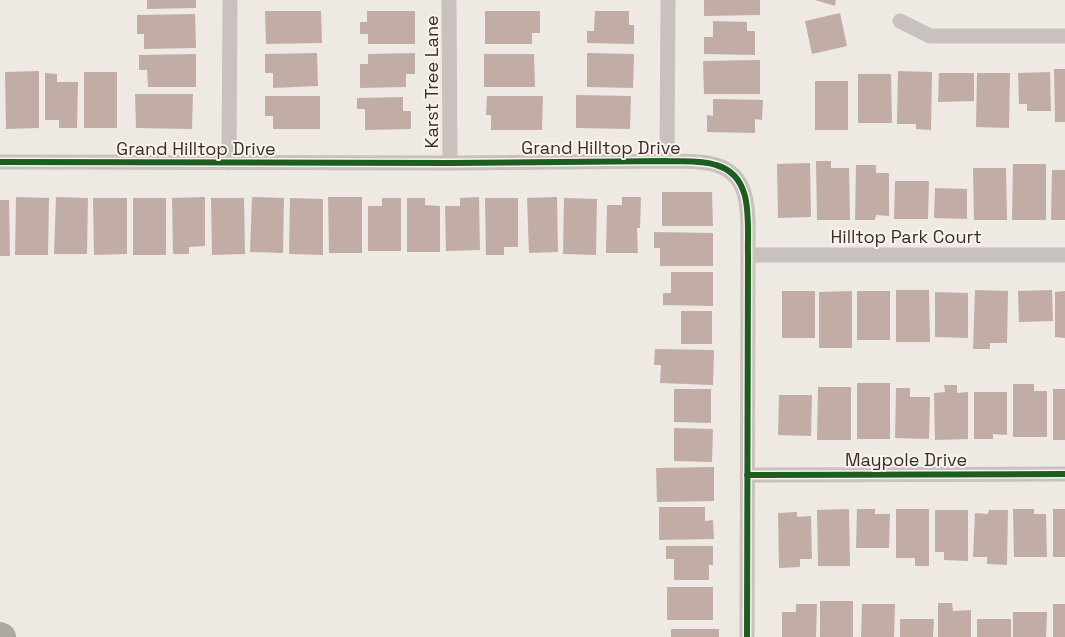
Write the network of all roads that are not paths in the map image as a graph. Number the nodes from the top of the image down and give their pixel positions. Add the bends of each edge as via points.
1 (230, 0) edge
2 (449, 0) edge
3 (668, 0) edge
4 (900, 21) dead end
5 (1065, 36) edge
6 (666, 161) junction
7 (0, 162) edge
8 (229, 163) junction
9 (450, 163) junction
10 (748, 255) junction
11 (1065, 255) edge
12 (747, 474) junction
13 (1065, 474) edge
14 (747, 637) edge

1 - 8 street
2 - 9 street, Karst Tree Lane
3 - 6 street
4 - 5 street via 930,36
6 - 9 street, Grand Hilltop Drive
6 - 10 street, Grand Hilltop Drive via 717,165 732,172 742,185 747,200
7 - 8 street, Grand Hilltop Drive
8 - 9 street, Grand Hilltop Drive
10 - 11 street, Hilltop Park Court
10 - 12 street, Grand Hilltop Drive
12 - 13 street, Maypole Drive
12 - 14 street, Grand Hilltop Drive

